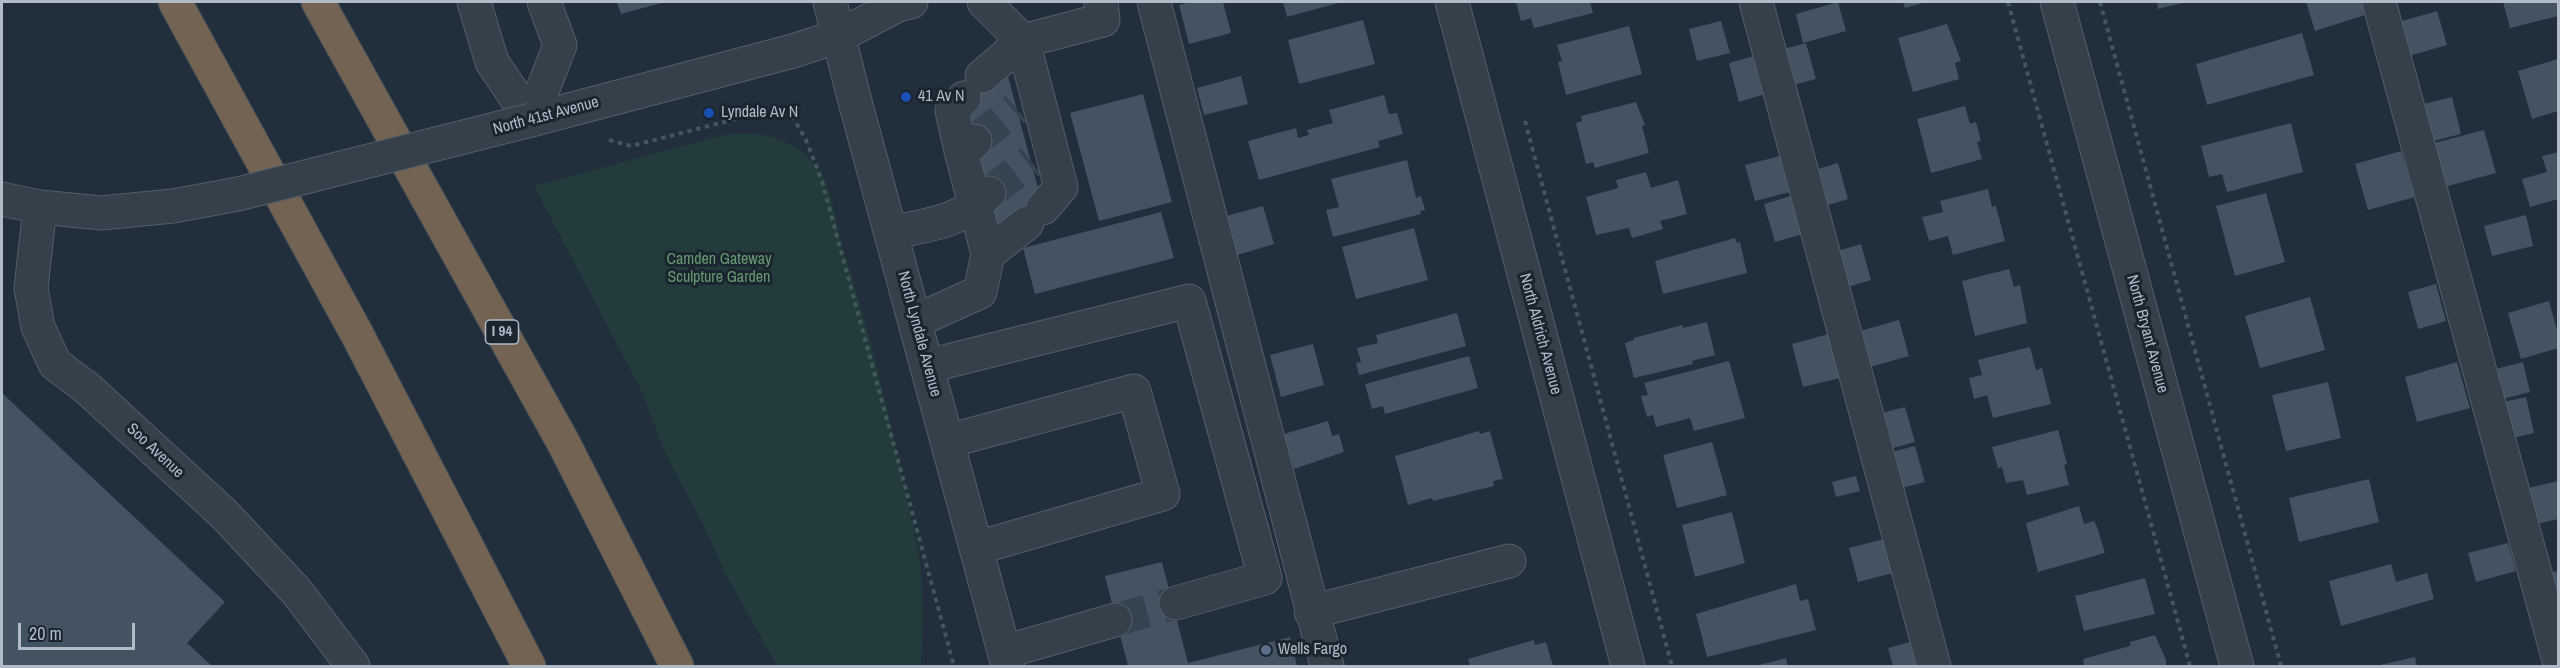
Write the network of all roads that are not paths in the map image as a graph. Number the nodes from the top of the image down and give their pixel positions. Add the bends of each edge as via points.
1 (175, 2) edge
2 (318, 2) edge
3 (474, 2) edge
4 (544, 2) edge
5 (830, 2) edge
6 (911, 2) edge
7 (984, 2) edge
8 (1101, 2) edge
9 (1154, 2) edge
10 (1452, 2) edge
11 (1756, 2) edge
12 (2057, 2) edge
13 (2379, 2) edge
14 (839, 36) junction
15 (1023, 41) junction
16 (531, 120) junction
17 (2, 199) edge
18 (982, 200) junction
19 (40, 207) junction
20 (891, 233) junction
21 (988, 254) junction
22 (916, 321) junction
23 (928, 366) junction
24 (948, 441) junction
25 (977, 548) junction
26 (1509, 561) dead end
27 (1176, 603) tunnel mouth
28 (1311, 612) junction
29 (1115, 620) tunnel mouth
30 (2559, 657) edge
31 (1006, 659) edge
32 (353, 666) edge
33 (529, 666) edge
34 (677, 666) edge
35 (1327, 666) edge
36 (1628, 666) edge
37 (1934, 666) edge
38 (2238, 666) edge

1 - 33 highway via 358,336
2 - 34 highway, I 94 via 563,442
3 - 16 street via 492,62
4 - 16 street via 560,45
5 - 14 street, North Lyndale Avenue
6 - 14 street, North 41st Avenue
7 - 15 street
8 - 15 street via 1103,20
9 - 28 street
10 - 36 street, North Aldrich Avenue
11 - 37 street
12 - 38 street, North Bryant Avenue
13 - 30 street
14 - 16 street, North 41st Avenue
14 - 20 street, North Lyndale Avenue
15 - 18 street via 952,111 969,148
15 - 21 street via 1026,98 1040,151 1061,187 1035,215
16 - 19 street, North 41st Avenue, bridge via 238,194 173,206 101,213
17 - 19 street, North 41st Avenue
18 - 20 street via 956,219
18 - 21 street
19 - 32 street, Soo Avenue via 31,288 38,327 55,364 87,388 224,514 297,592
20 - 22 street, North Lyndale Avenue
21 - 22 street via 980,292
22 - 23 street, North Lyndale Avenue
23 - 24 street, North Lyndale Avenue
23 - 27 street via 1189,301 1265,578
24 - 25 street, North Lyndale Avenue
24 - 25 street via 1134,391 1163,494
25 - 31 street, North Lyndale Avenue
26 - 28 street
28 - 35 street
29 - 31 street

